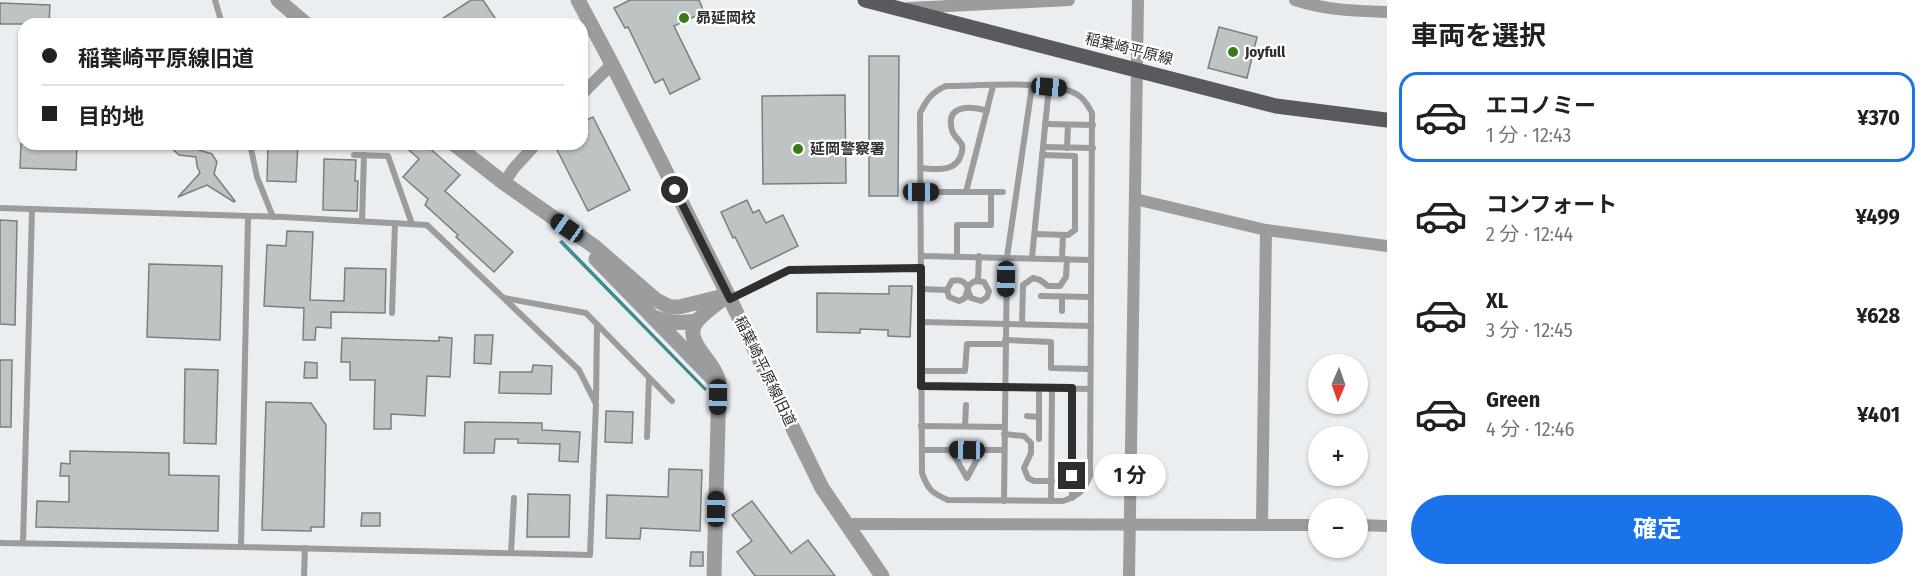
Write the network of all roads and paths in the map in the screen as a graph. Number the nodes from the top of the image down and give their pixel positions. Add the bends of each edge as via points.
1 (216, 0) edge
2 (278, 0) edge
3 (578, 0) edge
4 (865, 0) edge
5 (1069, 0) edge
6 (1138, 0) edge
7 (1295, 0) edge
8 (899, 9) junction
9 (1387, 12) edge
10 (220, 18) edge
11 (299, 18) edge
12 (588, 18) edge
13 (588, 19) edge
14 (612, 64) junction
15 (1136, 69) junction
16 (993, 86) junction
17 (1032, 86) junction
18 (1049, 87) junction
19 (588, 88) edge
20 (987, 111) junction
21 (1387, 120) edge
22 (1045, 124) junction
23 (1068, 125) junction
24 (1093, 125) junction
25 (1043, 147) junction
26 (1067, 148) junction
27 (1093, 148) junction
28 (251, 150) edge
29 (462, 150) edge
30 (530, 150) edge
31 (354, 154) dead end
32 (364, 155) junction
33 (1042, 155) junction
34 (920, 168) junction
35 (504, 183) junction
36 (921, 192) junction
37 (966, 192) junction
38 (992, 192) junction
39 (1003, 192) dead end
40 (1136, 199) junction
41 (0, 208) edge
42 (32, 210) junction
43 (248, 217) junction
44 (273, 217) junction
45 (363, 221) junction
46 (395, 223) junction
47 (412, 224) junction
48 (567, 228) junction
49 (1266, 230) junction
50 (1035, 234) junction
51 (1063, 235) junction
52 (1387, 246) edge
53 (921, 256) junction
54 (957, 256) junction
55 (979, 256) junction
56 (1007, 257) junction
57 (1032, 258) junction
58 (1064, 259) junction
59 (1091, 260) junction
60 (921, 268) junction
61 (978, 280) junction
62 (921, 289) junction
63 (947, 290) junction
64 (968, 290) junction
65 (1041, 296) dead end
66 (729, 297) junction
67 (1062, 297) junction
68 (1091, 297) junction
69 (503, 298) junction
70 (1062, 311) dead end
71 (392, 313) dead end
72 (652, 316) junction
73 (696, 321) junction
74 (921, 322) junction
75 (1005, 323) junction
76 (1022, 324) junction
77 (597, 325) junction
78 (1091, 326) junction
79 (1005, 342) junction
80 (1090, 369) junction
81 (921, 371) junction
82 (649, 378) junction
83 (921, 386) junction
84 (718, 387) junction
85 (1004, 387) junction
86 (1039, 387) junction
87 (1052, 388) junction
88 (1072, 388) junction
89 (1090, 388) junction
90 (672, 401) dead end
91 (596, 404) junction
92 (966, 405) dead end
93 (1027, 416) dead end
94 (1039, 417) junction
95 (921, 426) junction
96 (965, 426) junction
97 (1004, 430) junction
98 (647, 437) dead end
99 (1039, 439) dead end
100 (922, 450) junction
101 (951, 450) junction
102 (982, 450) junction
103 (1004, 450) junction
104 (1052, 481) junction
105 (514, 498) dead end
106 (1072, 498) junction
107 (1004, 501) junction
108 (1051, 501) junction
109 (847, 524) junction
110 (1130, 524) junction
111 (1262, 525) junction
112 (1308, 525) edge
113 (1368, 525) edge
114 (1387, 526) edge
115 (0, 543) edge
116 (23, 543) junction
117 (241, 547) junction
118 (305, 548) junction
119 (511, 553) junction
120 (304, 576) edge
121 (714, 576) edge
122 (882, 576) edge
123 (1129, 576) edge

1 - 10 lane
2 - 11 street
3 - 12 street, 稲葉崎平原線旧道
4 - 8 main road, 稲葉崎平原線
5 - 8 street
6 - 15 street
7 - 9 street via 1342,10
8 - 15 main road, 稲葉崎平原線
13 - 14 street, 稲葉崎平原線旧道
14 - 19 street
14 - 66 street, 稲葉崎平原線旧道
15 - 21 main road, 稲葉崎平原線 via 1276,106
15 - 40 street
16 - 17 lane
16 - 20 lane
16 - 34 lane via 946,86 927,99 920,113
17 - 18 lane
17 - 56 lane
18 - 22 lane
18 - 24 lane via 1064,88 1086,101
20 - 34 lane via 965,106 955,112 951,128 962,152 955,164 948,169
20 - 37 lane
22 - 23 lane
22 - 25 lane
23 - 24 lane
23 - 26 lane
24 - 27 lane
25 - 26 lane
25 - 33 lane
26 - 27 lane
27 - 59 lane
28 - 44 lane via 256,177
29 - 35 street
30 - 35 street
31 - 32 lane
32 - 45 lane
32 - 47 lane via 388,156
33 - 50 lane
33 - 51 lane via 1077,159 1075,230
34 - 36 lane
35 - 48 street
36 - 37 lane
36 - 53 lane
37 - 38 lane
38 - 39 lane
38 - 54 lane via 991,225 957,225
40 - 49 street
40 - 110 street
41 - 42 lane
42 - 43 lane
42 - 116 lane
43 - 44 lane
43 - 117 lane
44 - 45 lane
45 - 46 lane
46 - 47 lane
46 - 71 lane
47 - 69 lane via 427,225
48 - 66 street via 670,307
48 - 72 street
49 - 52 street
49 - 111 street
50 - 51 lane
50 - 57 lane
51 - 58 lane
53 - 54 lane
53 - 60 lane
54 - 55 lane
55 - 56 lane
55 - 61 lane
56 - 57 lane
56 - 75 lane
57 - 58 lane
58 - 59 lane
58 - 76 lane via 1066,277 1060,286 1048,286 1033,278 1023,285
59 - 68 lane
60 - 62 lane
60 - 66 lane via 789,270
61 - 64 lane
61 - 64 lane via 988,287 987,297 977,301
62 - 63 lane
62 - 74 lane
63 - 64 lane via 952,281 959,280 965,282
63 - 64 lane via 955,301 965,298
65 - 67 lane
66 - 73 street
66 - 109 street, 稲葉崎平原線旧道 via 822,488
67 - 68 lane
67 - 70 lane
68 - 78 lane
69 - 77 lane via 586,313
69 - 91 lane via 579,370
72 - 73 street via 665,322
72 - 84 street
73 - 84 street via 693,339 717,374
74 - 75 lane
74 - 81 lane
75 - 76 lane
75 - 79 lane
76 - 78 lane
77 - 82 lane
77 - 91 lane
78 - 80 lane
79 - 80 lane via 1051,342 1051,368
79 - 81 lane via 967,344 965,371
79 - 85 lane
80 - 89 lane
81 - 83 lane
82 - 90 lane
82 - 98 lane
83 - 85 lane
83 - 95 lane
84 - 121 street
85 - 86 lane
85 - 97 lane
86 - 87 lane
86 - 94 lane
87 - 88 lane
87 - 104 lane
88 - 89 lane
88 - 106 lane
89 - 106 lane via 1090,476 1085,489
91 - 119 lane via 590,555
92 - 96 lane
93 - 94 lane
94 - 99 lane
95 - 96 lane
95 - 100 lane
96 - 97 lane
97 - 103 lane
97 - 104 lane via 1024,436 1031,443 1024,468 1028,478
100 - 101 lane
100 - 107 lane via 922,473 933,494 948,500
101 - 102 lane
101 - 102 lane via 967,478
102 - 103 lane
103 - 107 lane
104 - 108 lane
105 - 119 lane
106 - 108 lane
107 - 108 lane
109 - 110 street
109 - 122 street, 稲葉崎平原線旧道
110 - 111 street
110 - 123 street
111 - 112 street
113 - 114 street
115 - 116 lane
116 - 117 lane
117 - 118 lane
118 - 119 lane
118 - 120 lane

